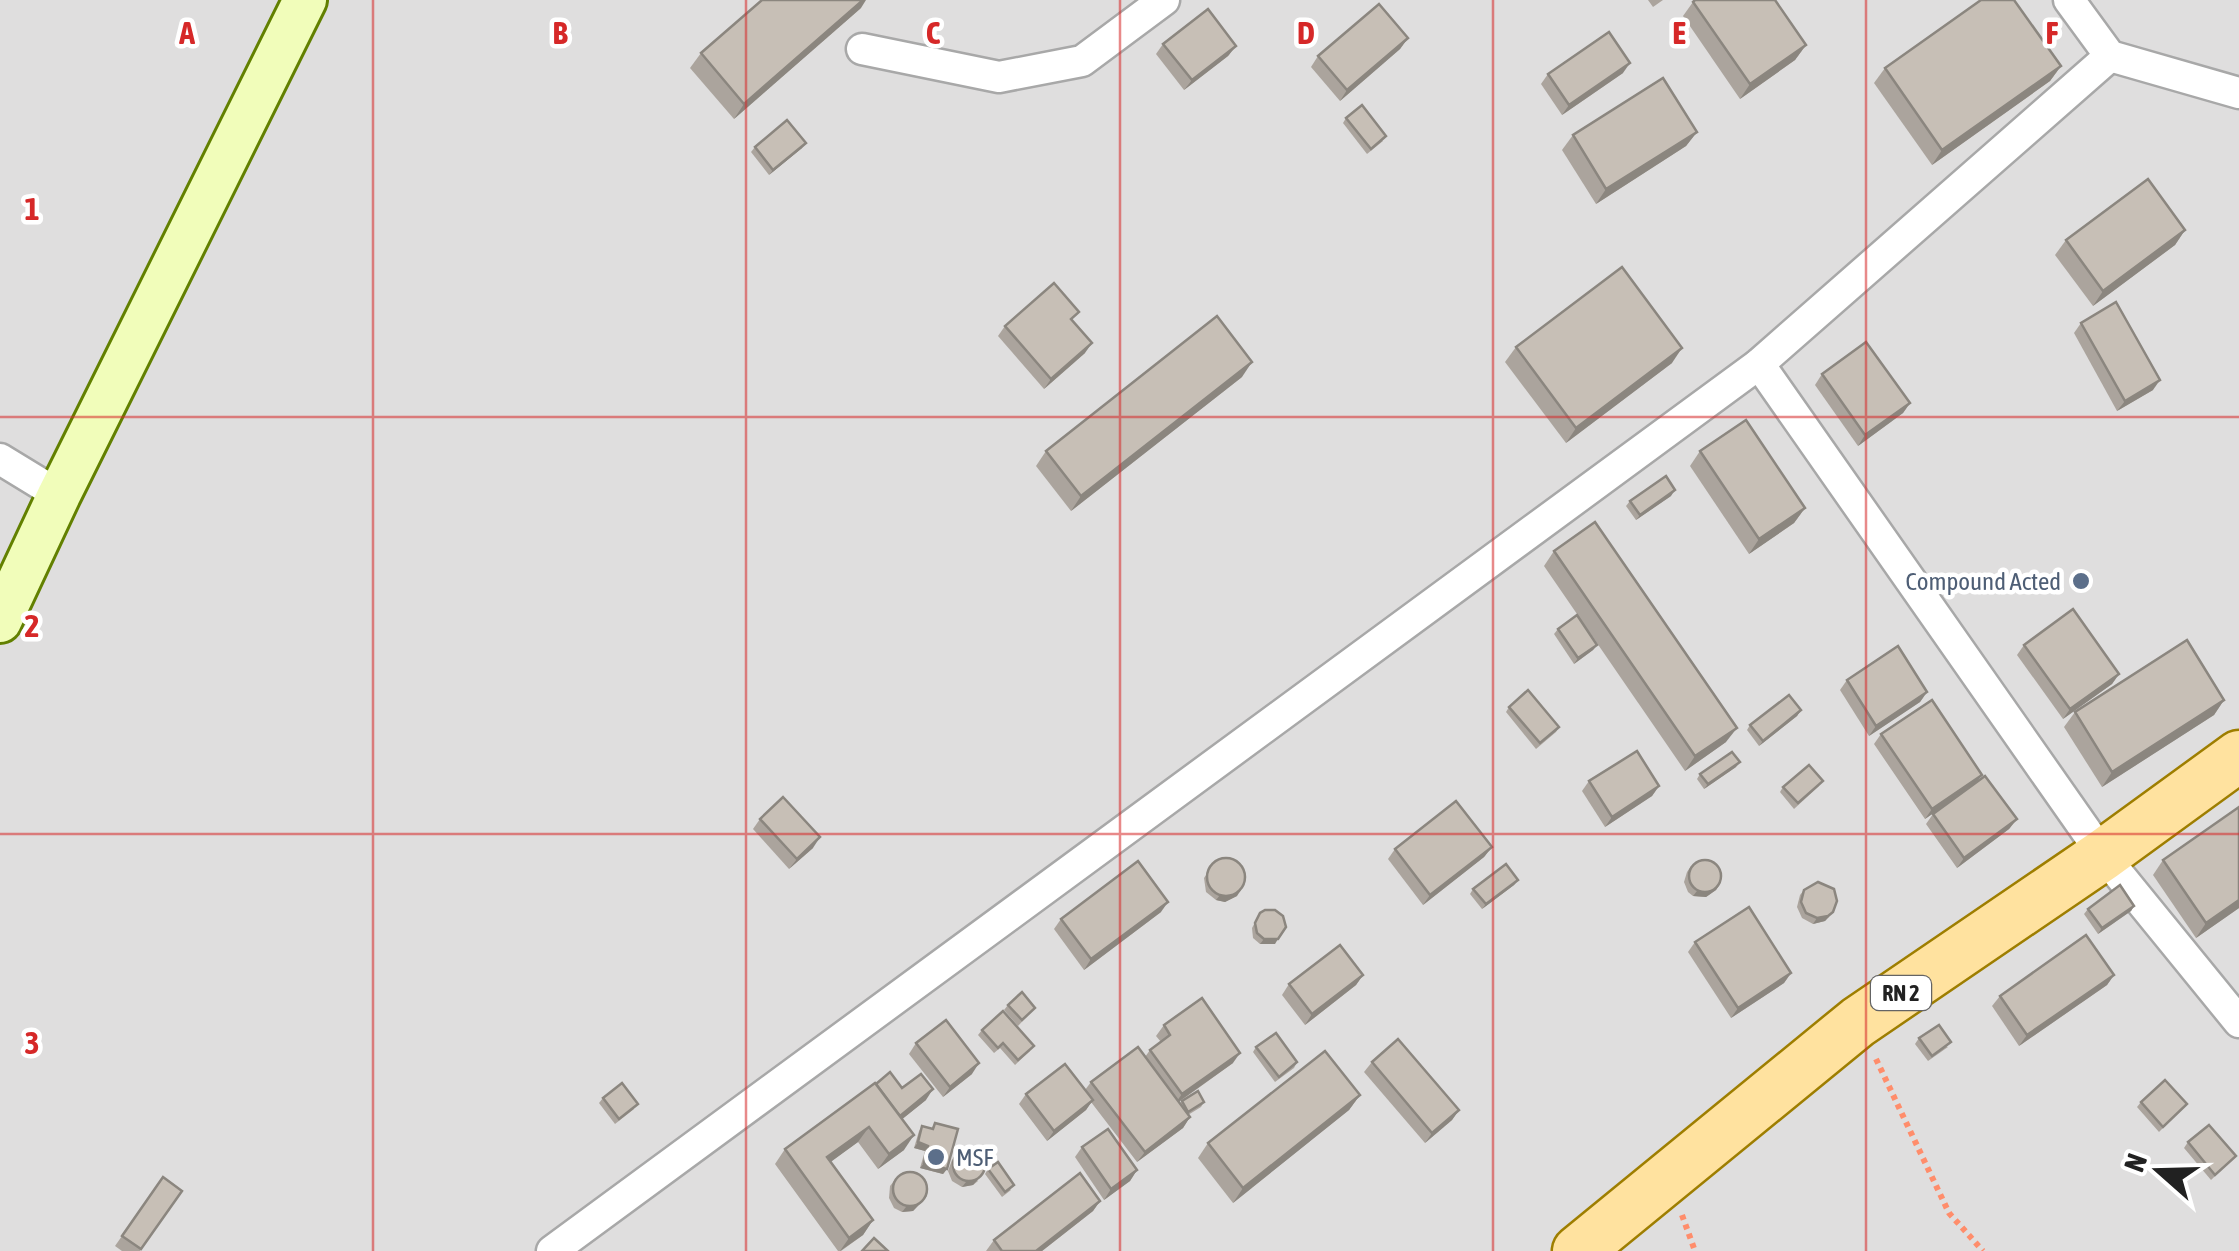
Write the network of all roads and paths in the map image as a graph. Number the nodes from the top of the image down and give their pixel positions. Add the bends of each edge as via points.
1 (305, 0) edge
2 (1164, 0) edge
3 (2070, 0) edge
4 (862, 49) dead end
5 (2110, 56) junction
6 (2239, 93) edge
7 (1758, 364) junction
8 (0, 458) edge
9 (60, 496) junction
10 (0, 621) edge
11 (2239, 756) edge
12 (2103, 855) junction
13 (1858, 1022) junction
14 (2239, 1022) edge
15 (552, 1251) edge
16 (1578, 1251) edge
17 (1983, 1251) edge

1 - 9 street
2 - 4 street via 1082,61 999,77
3 - 5 street
5 - 6 street
5 - 7 street
7 - 12 street
7 - 15 street
8 - 9 street
9 - 10 street
11 - 12 main road, RN 2
12 - 13 main road, RN 2
12 - 14 street
13 - 16 main road, RN 2
13 - 17 path via 1949,1214

